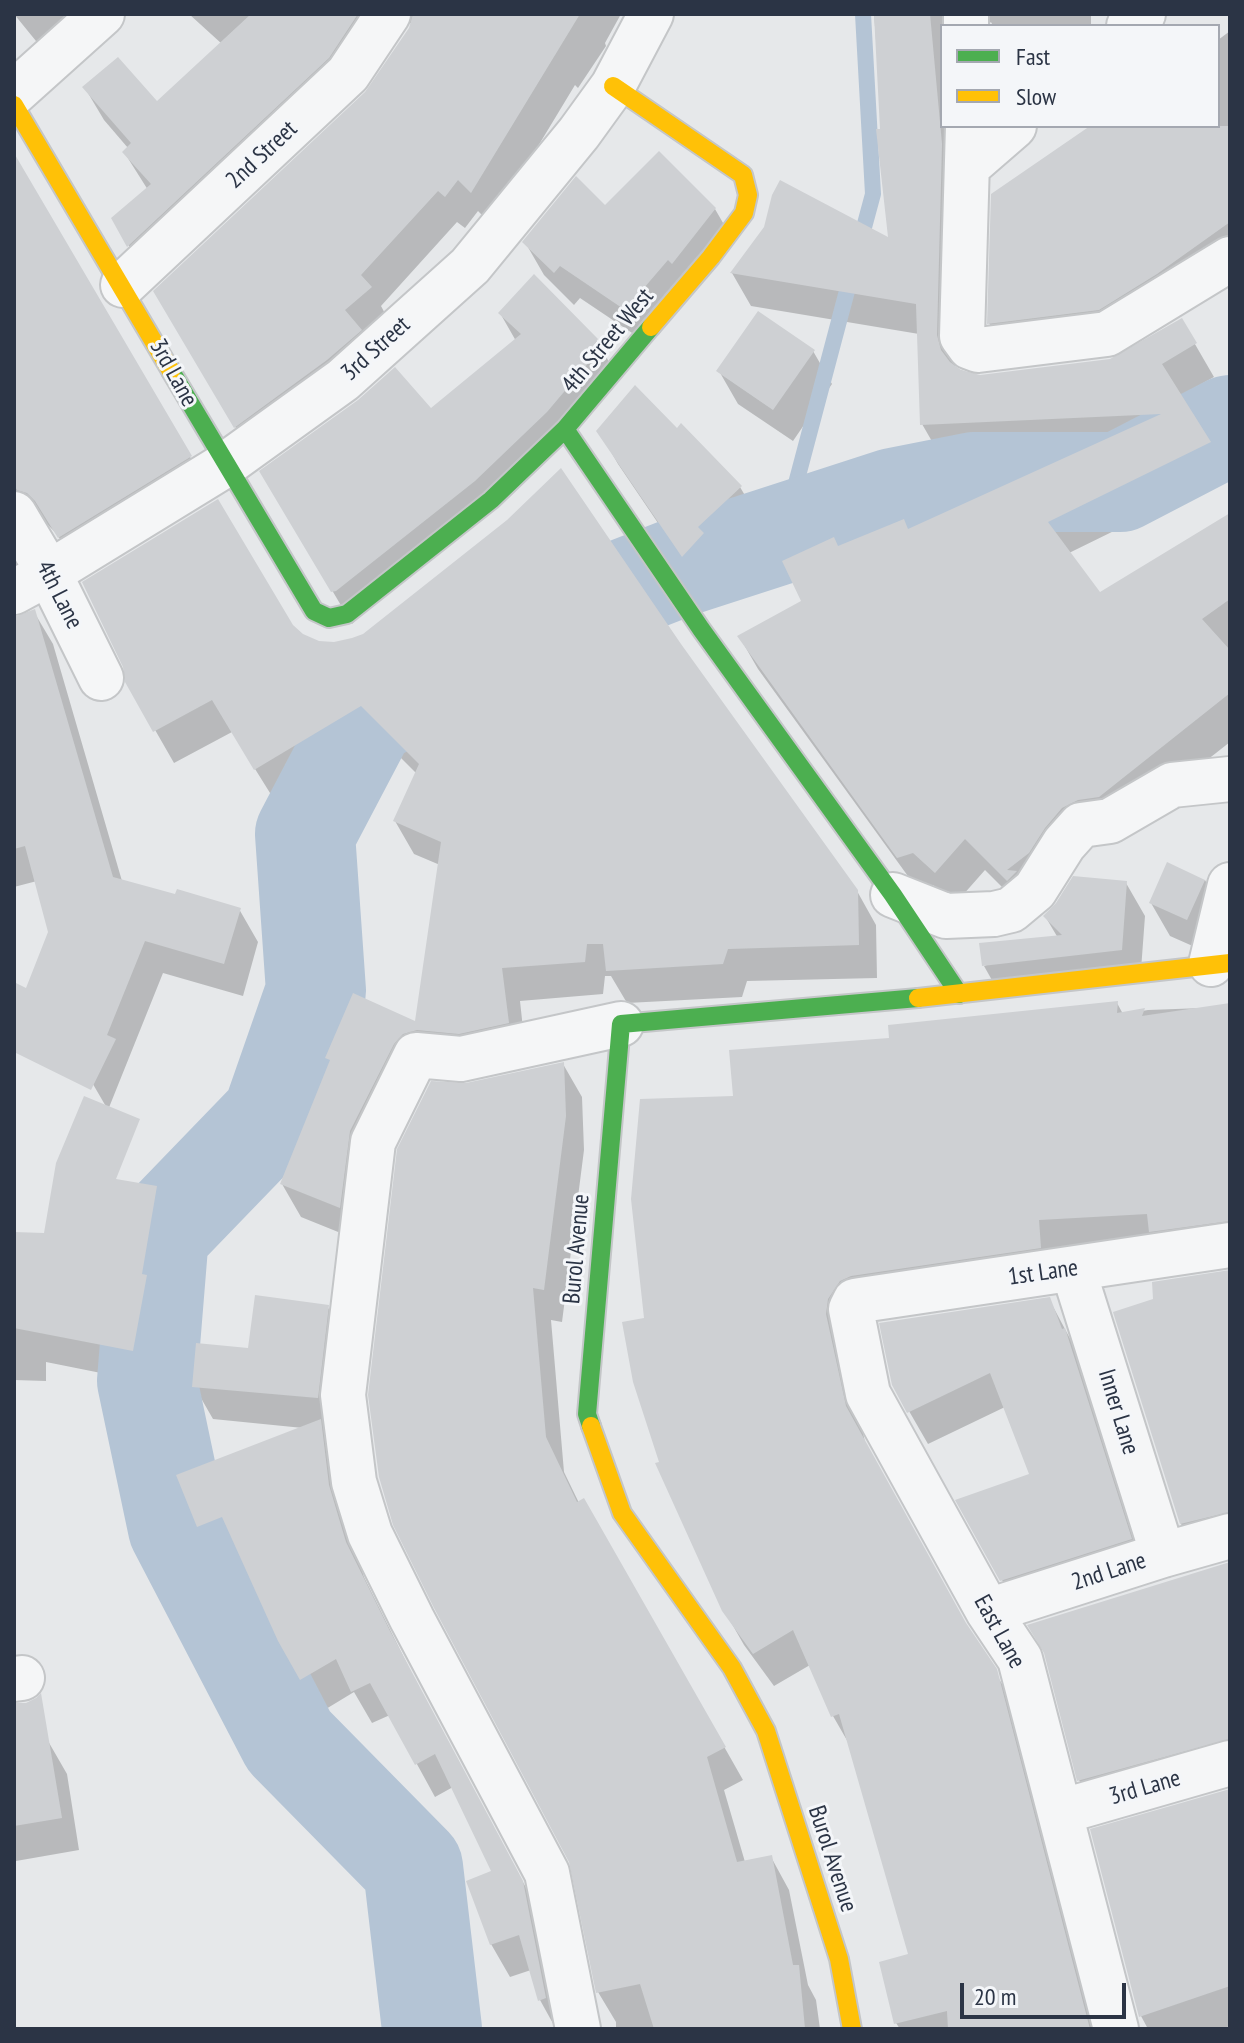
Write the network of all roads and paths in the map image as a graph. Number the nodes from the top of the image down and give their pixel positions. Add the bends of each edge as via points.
1 (102, 14) edge
2 (388, 14) edge
3 (651, 14) edge
4 (613, 86) junction
5 (14, 93) edge
6 (14, 105) edge
7 (1009, 128) edge
8 (969, 145) edge
9 (1230, 259) edge
10 (123, 285) junction
11 (565, 429) junction
12 (225, 465) junction
13 (14, 514) edge
14 (32, 582) edge
15 (347, 614) joint
16 (101, 678) dead end
17 (1230, 779) edge
18 (1230, 885) edge
19 (893, 895) junction
20 (1220, 964) edge
21 (959, 994) junction
22 (621, 1024) junction
23 (1230, 1245) edge
24 (1073, 1269) junction
25 (855, 1301) joint
26 (1230, 1536) edge
27 (1163, 1555) junction
28 (988, 1611) junction
29 (1230, 1763) edge
30 (1060, 1812) junction
31 (578, 2029) edge
32 (852, 2029) edge
33 (1116, 2029) edge

1 - 5 street
2 - 10 street, 2nd Street via 348,74
3 - 4 street, 3rd Street
4 - 11 street, 4th Street West via 743,175 748,195 744,213 711,257
4 - 12 street, 3rd Street via 470,266 343,380
6 - 10 street, 3rd Lane
7 - 8 street
8 - 9 street via 962,336 970,347 1107,334
10 - 12 street, 3rd Lane
11 - 15 street, 4th Street West via 491,500
11 - 19 street
12 - 14 street, 3rd Street
12 - 15 street, 3rd Lane via 314,611 329,618
13 - 14 street, 4th Lane
14 - 16 street, 4th Lane
17 - 19 street via 1172,785 1110,821 1081,825 1035,890 1011,910 946,916
18 - 20 street
19 - 21 street
20 - 21 street
21 - 22 street
22 - 31 street via 461,1059 416,1055 373,1142 343,1395 354,1482 370,1534 547,1873
22 - 32 street, Burol Avenue via 587,1414 622,1513 732,1668 766,1731 839,1959
23 - 24 street, 1st Lane
24 - 25 street, 1st Lane
24 - 27 street, Inner Lane
25 - 28 street, East Lane via 851,1309 868,1394
26 - 27 street, 2nd Lane
27 - 28 street, 2nd Lane
28 - 30 street, East Lane via 1020,1659
29 - 30 street, 3rd Lane
30 - 33 street, East Lane

